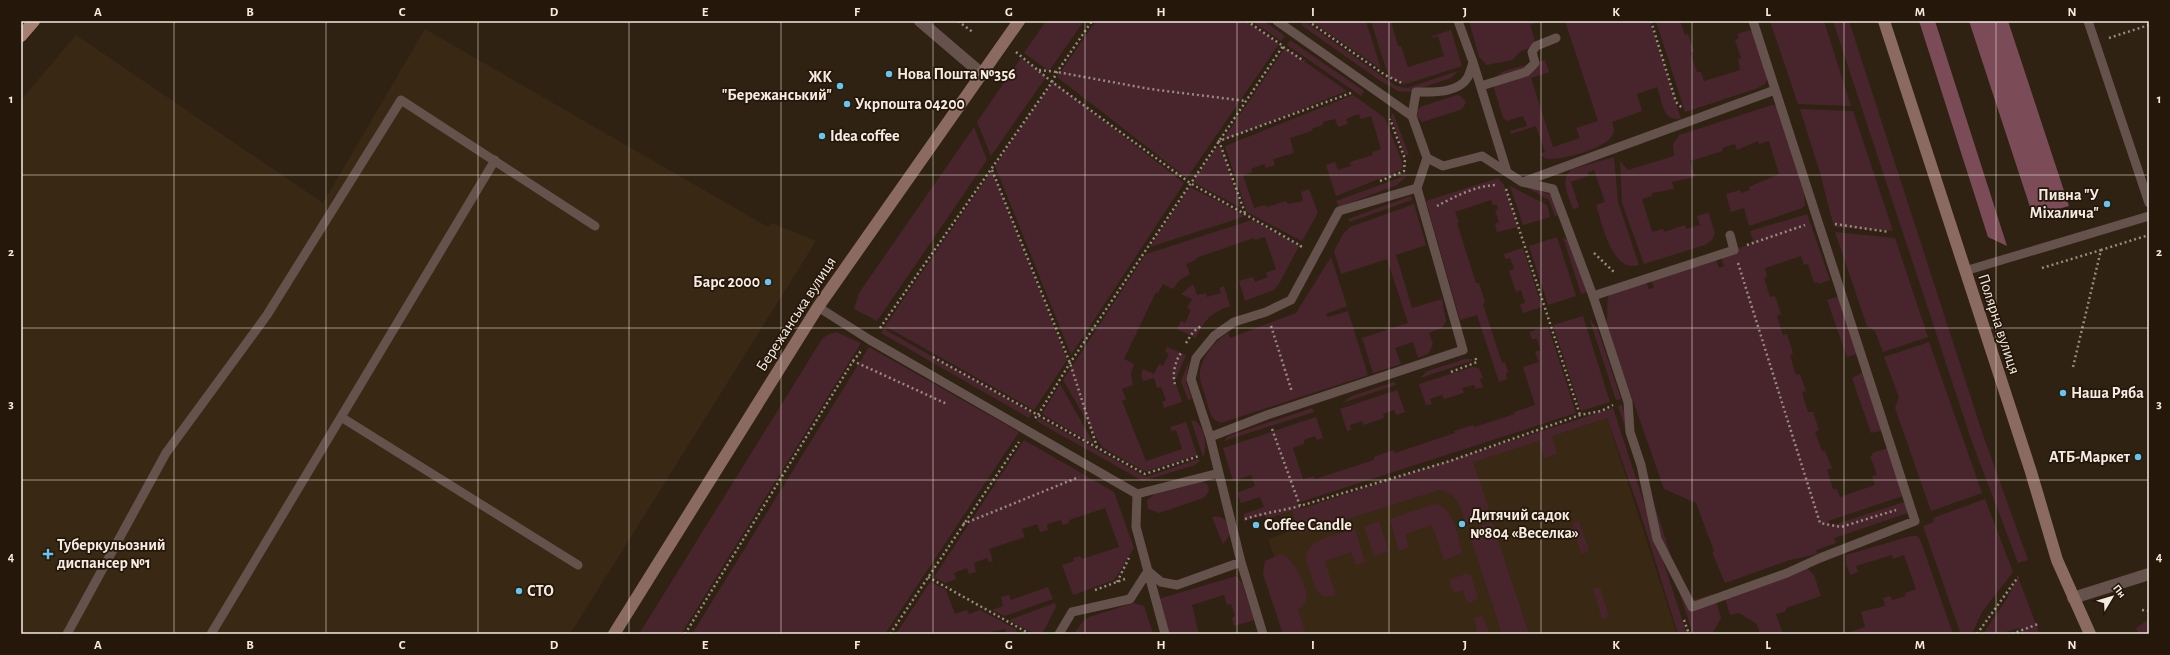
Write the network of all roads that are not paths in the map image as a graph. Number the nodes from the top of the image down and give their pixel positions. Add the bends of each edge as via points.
1 (34, 21) edge
2 (920, 21) edge
3 (1019, 21) edge
4 (1277, 21) edge
5 (1458, 21) edge
6 (1753, 21) edge
7 (1884, 21) edge
8 (2088, 21) edge
9 (21, 36) edge
10 (1556, 38) dead end
11 (1473, 62) junction
12 (982, 74) junction
13 (1481, 86) junction
14 (1775, 90) junction
15 (1412, 116) junction
16 (1427, 158) junction
17 (495, 160) junction
18 (1507, 172) junction
19 (1522, 182) junction
20 (1417, 188) junction
21 (2149, 203) edge
22 (2149, 216) edge
23 (596, 226) dead end
24 (1730, 235) dead end
25 (1965, 271) junction
26 (1593, 296) junction
27 (818, 307) junction
28 (341, 417) junction
29 (1210, 437) junction
30 (1219, 474) junction
31 (1136, 494) junction
32 (1241, 562) junction
33 (578, 564) dead end
34 (1148, 571) junction
35 (2149, 574) edge
36 (2073, 598) junction
37 (67, 634) edge
38 (211, 634) edge
39 (614, 634) edge
40 (1059, 634) edge
41 (1165, 634) edge
42 (1263, 634) edge
43 (2090, 634) edge

1 - 9 main road
2 - 12 street
3 - 12 street, Бережанська вулиця
4 - 15 lane
5 - 11 lane
6 - 14 lane
7 - 25 street, Полярна вулиця
8 - 21 lane
10 - 13 lane via 1536,46 1532,52 1535,63 1526,72
11 - 13 lane
11 - 15 lane via 1468,78 1456,87 1438,93 1416,92
12 - 27 street, Бережанська вулиця
13 - 18 lane
14 - 19 lane
14 - 26 lane via 1915,521 1787,573 1692,607 1658,539 1641,465 1630,432 1628,402
15 - 16 lane
16 - 18 lane via 1443,166 1482,156
16 - 20 lane
17 - 23 lane
17 - 28 lane
17 - 37 lane via 401,100 267,315 166,453
18 - 19 lane
19 - 26 lane via 1554,189
20 - 29 lane via 1339,211 1291,300 1266,312 1234,322 1214,336 1196,358 1191,378
20 - 29 lane via 1463,350
22 - 25 lane
24 - 26 lane via 1734,250
25 - 36 street, Полярна вулиця via 2057,560
27 - 31 lane via 870,340
27 - 39 street, Бережанська вулиця
28 - 33 lane
28 - 38 lane
29 - 30 lane
30 - 31 lane
30 - 32 lane
31 - 34 lane via 1136,527
32 - 34 lane via 1177,585 1161,582
32 - 42 lane
34 - 40 lane via 1130,599 1072,612
34 - 41 lane
35 - 36 street
36 - 43 street, Полярна вулиця

